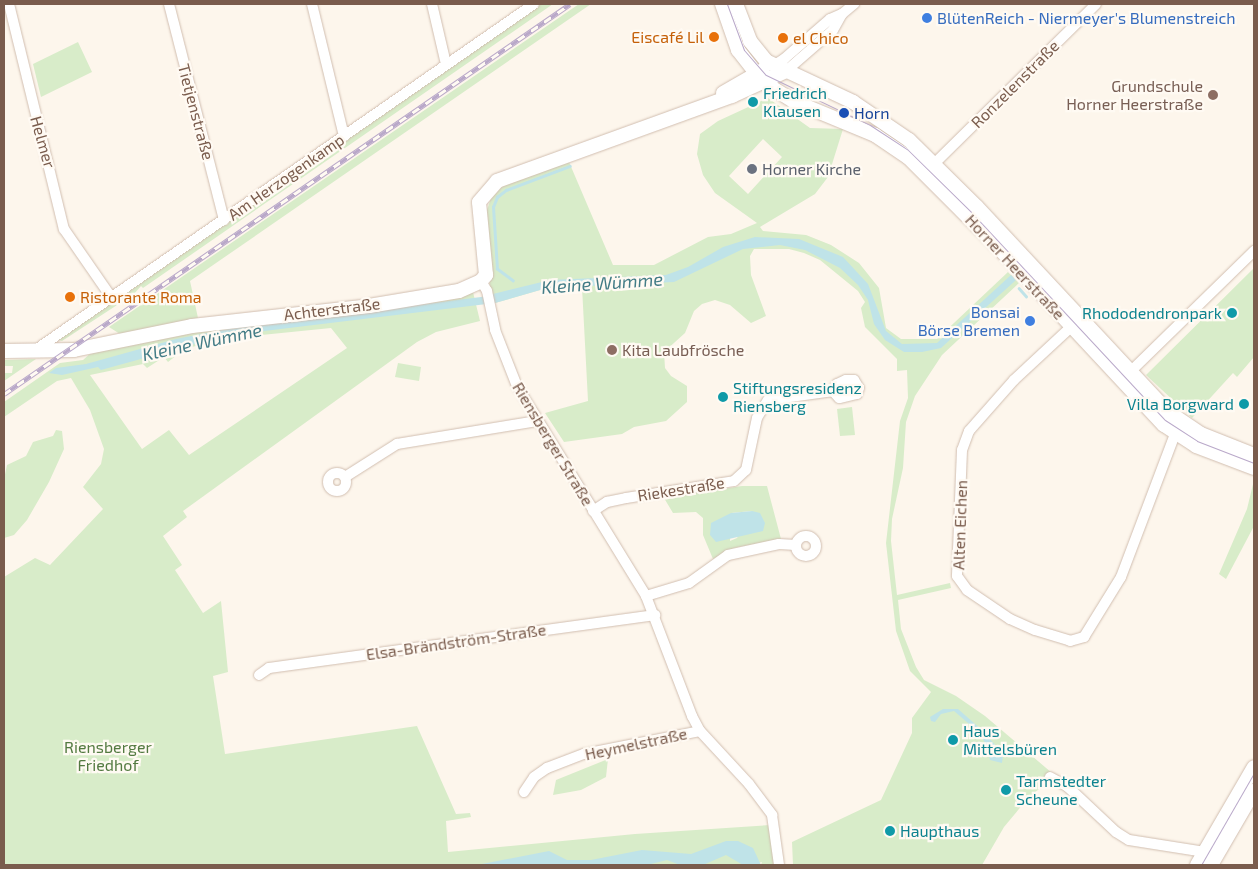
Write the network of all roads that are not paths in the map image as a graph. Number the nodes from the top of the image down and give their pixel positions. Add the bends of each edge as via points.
1 (9, 4) edge
2 (169, 4) edge
3 (312, 4) edge
4 (432, 4) edge
5 (534, 4) edge
6 (722, 4) edge
7 (736, 4) edge
8 (854, 4) edge
9 (1096, 4) edge
10 (842, 14) junction
11 (446, 64) junction
12 (773, 66) junction
13 (786, 72) junction
14 (759, 78) junction
15 (344, 136) junction
16 (935, 163) junction
17 (224, 220) junction
18 (1254, 252) edge
19 (484, 286) junction
20 (111, 297) junction
21 (1071, 326) junction
22 (37, 349) junction
23 (4, 351) edge
24 (1129, 373) junction
25 (833, 391) dead end
26 (537, 422) junction
27 (1175, 434) junction
28 (1254, 455) edge
29 (1254, 468) edge
30 (345, 477) dead end
31 (593, 510) junction
32 (796, 545) dead end
33 (646, 596) junction
34 (655, 615) junction
35 (259, 675) dead end
36 (700, 731) junction
37 (1254, 767) edge
38 (1050, 776) dead end
39 (1254, 791) edge
40 (524, 792) dead end
41 (1205, 852) junction
42 (779, 865) edge
43 (1197, 865) edge
44 (1211, 865) edge

1 - 20 street, Helmer via 64,229
2 - 17 street, Tietjenstraße
3 - 15 street
4 - 11 street
5 - 11 street, Am Herzogenkamp
6 - 14 main road via 738,50
7 - 12 main road via 750,41
8 - 10 street
9 - 16 street, Ronzelenstraße
10 - 12 street via 830,19
10 - 13 street via 833,30
11 - 15 street, Am Herzogenkamp
12 - 13 main road, Horner Heerstraße
12 - 14 main road
13 - 14 main road
13 - 16 main road, Horner Heerstraße via 868,111 892,126
14 - 19 main road, Riensberger Straße via 682,112 497,181 479,202 486,264
14 - 21 main road, Horner Heerstraße via 800,104 875,134 908,157
15 - 17 street, Am Herzogenkamp
16 - 24 main road, Horner Heerstraße
17 - 20 street, Am Herzogenkamp
18 - 24 street
19 - 22 main road, Achterstraße via 369,306 192,326 74,350
19 - 26 street, Riensberger Straße via 506,364
20 - 22 street, Am Herzogenkamp
21 - 27 main road, Horner Heerstraße
21 - 27 street, Alten Eichen via 1014,380 969,431 964,444 957,576 967,590 1035,630 1070,641 1084,637 1121,577
22 - 23 main road, Achterstraße
24 - 28 main road, Horner Heerstraße via 1163,408 1191,428
25 - 31 street, Riekestraße via 768,400 757,418 746,470 734,481 626,498 607,502
26 - 30 street via 397,444
26 - 31 street, Riensberger Straße
27 - 29 main road, Horner Heerstraße via 1196,446
31 - 33 street, Riensberger Straße
32 - 33 street via 779,544 728,555 689,583
33 - 34 street, Riensberger Straße
34 - 35 street, Elsa-Brändström-Straße via 269,668
34 - 36 street, Riensberger Straße
36 - 40 street, Heymelstraße via 584,754 547,768 534,777
36 - 42 street, Riensberger Straße via 765,804 775,826
37 - 41 main road
38 - 41 street via 1068,787 1129,840
39 - 44 main road
41 - 43 main road

